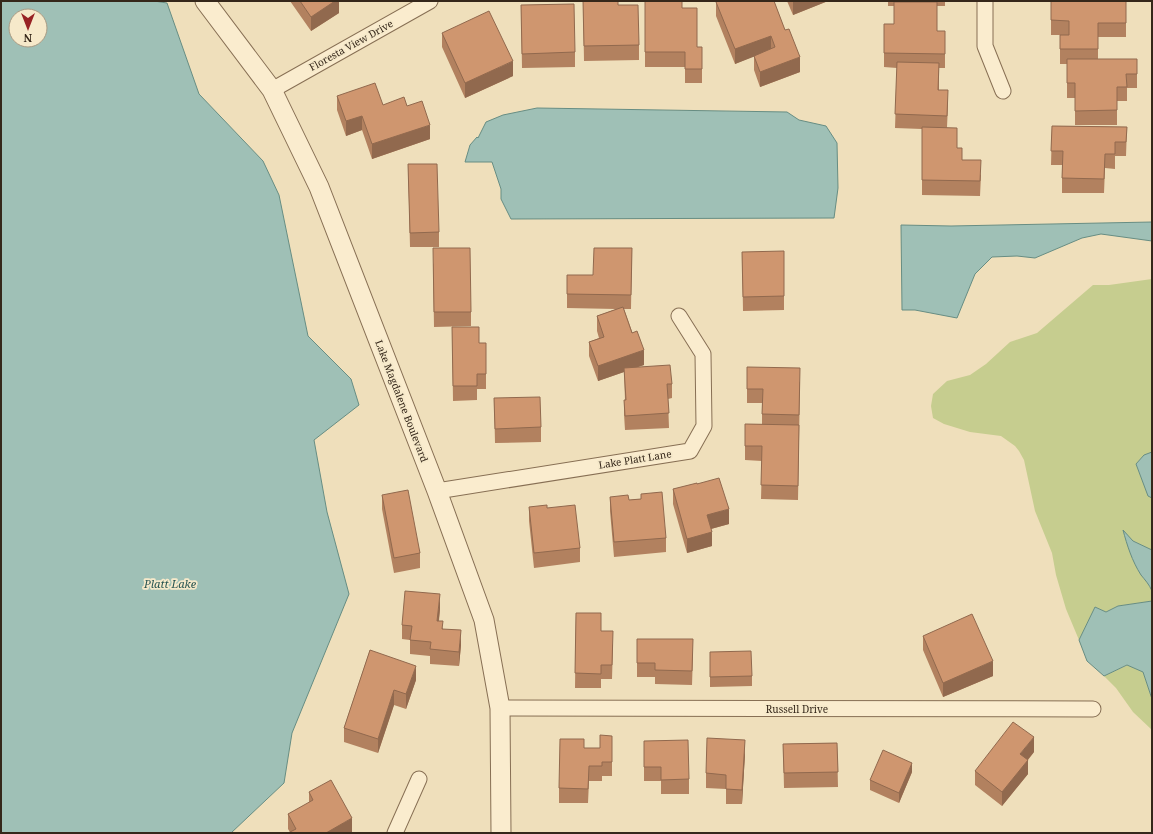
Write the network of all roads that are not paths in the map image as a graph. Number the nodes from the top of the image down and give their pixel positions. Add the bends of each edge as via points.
1 (205, 1) edge
2 (430, 1) edge
3 (985, 1) edge
4 (272, 90) junction
5 (1003, 91) dead end
6 (679, 316) dead end
7 (437, 491) junction
8 (500, 708) junction
9 (1093, 709) dead end
10 (419, 779) dead end
11 (395, 833) edge
12 (501, 833) edge

1 - 4 street, Lake Magdalene Boulevard
2 - 4 street, Floresta View Drive
3 - 5 street via 985,46
4 - 7 street, Lake Magdalene Boulevard via 319,187
6 - 7 street, Lake Platt Lane via 703,354 704,426 690,451
7 - 8 street, Lake Magdalene Boulevard via 484,620
8 - 9 street, Russell Drive
8 - 12 street, Lake Magdalene Boulevard
10 - 11 street

